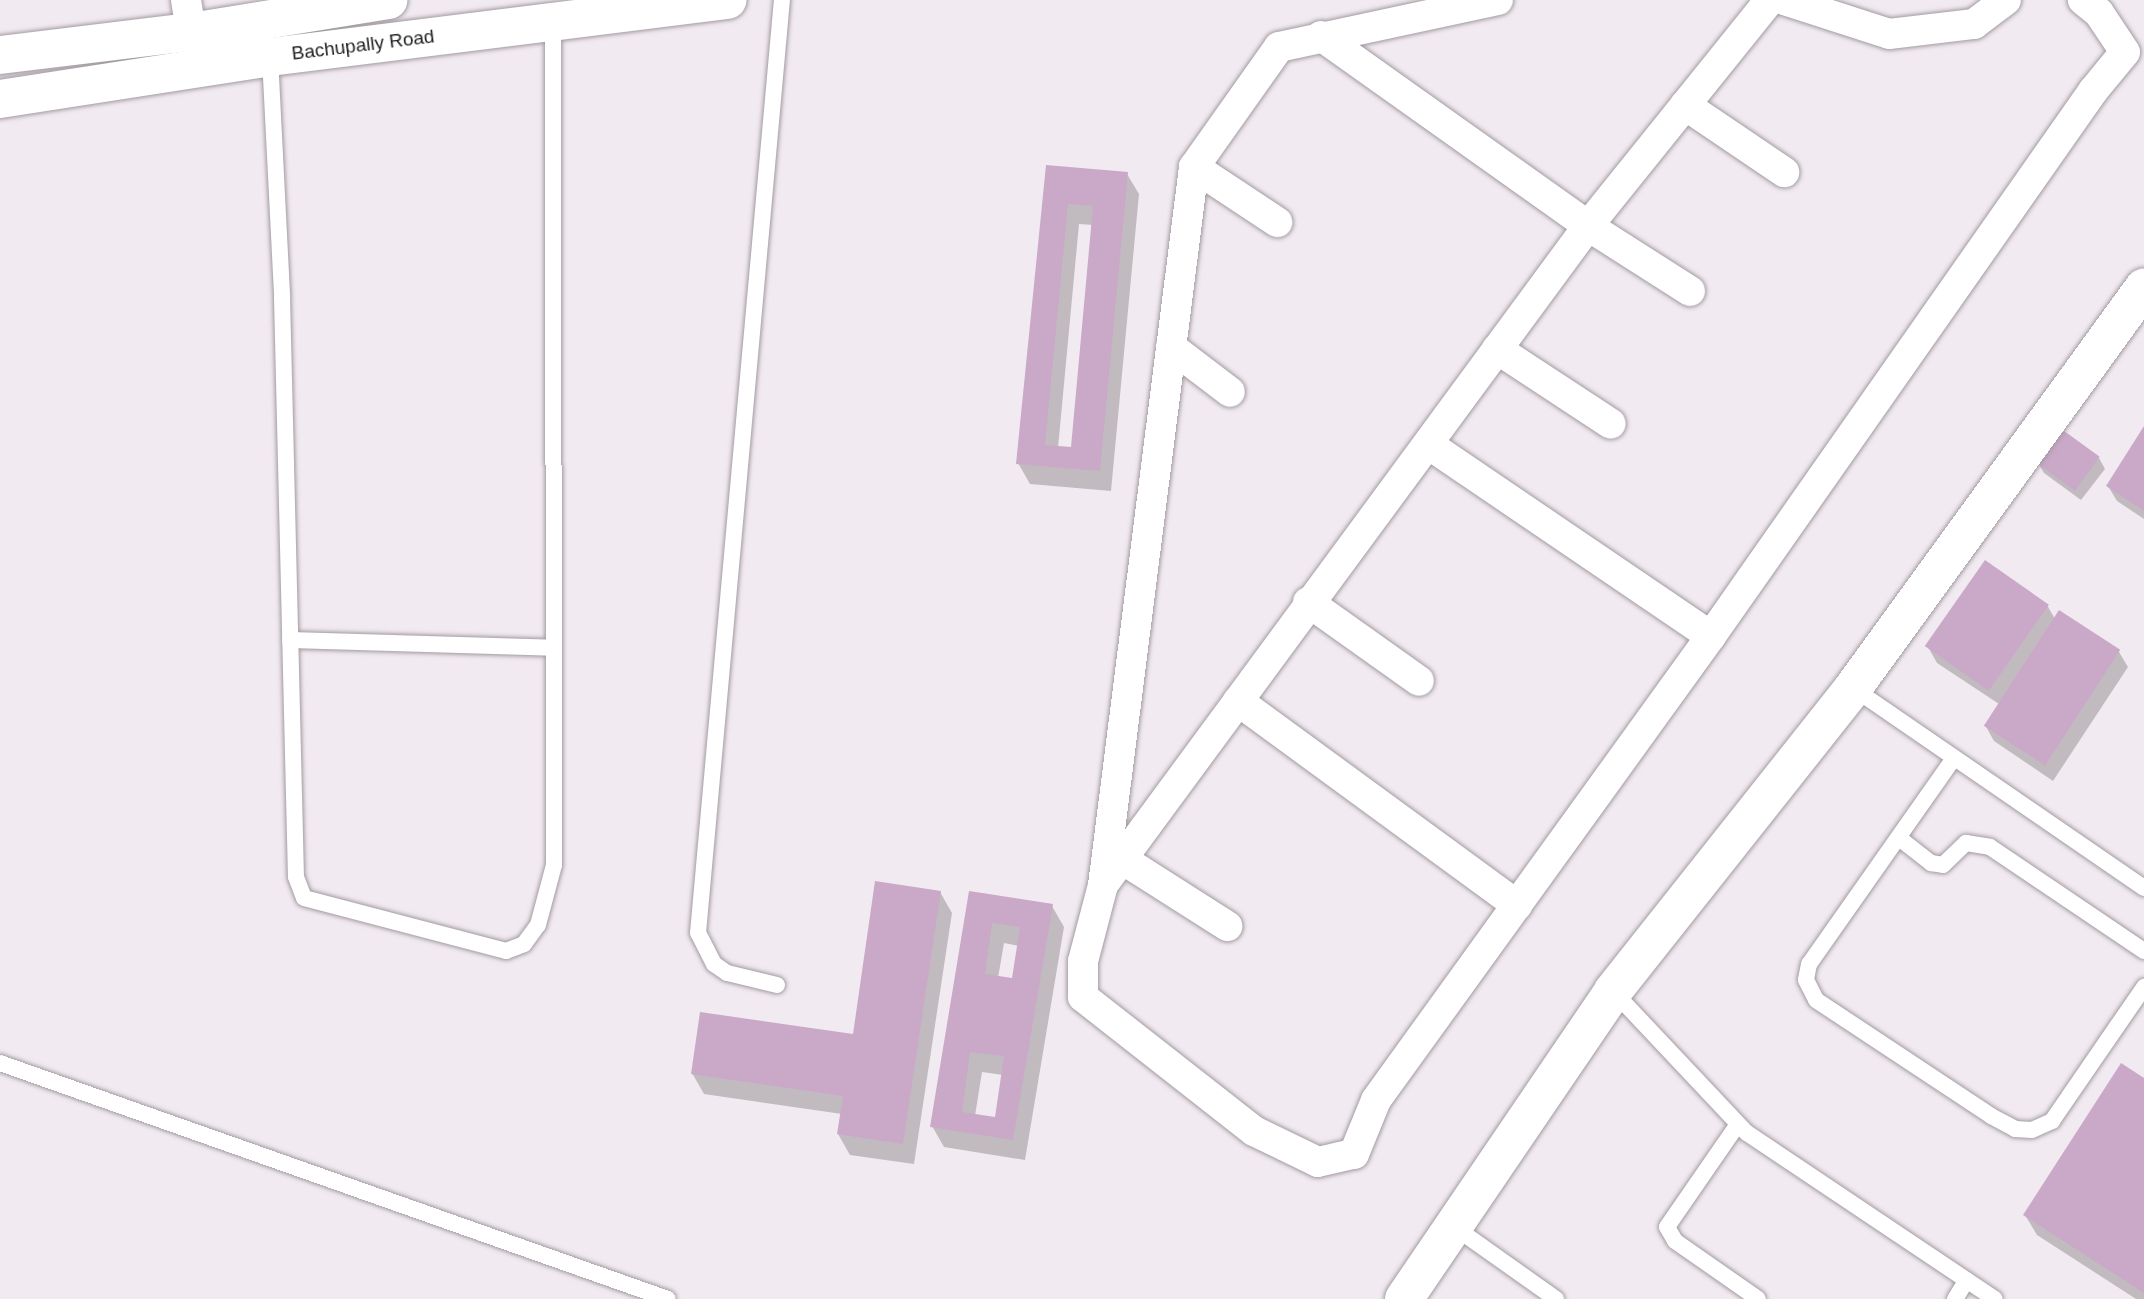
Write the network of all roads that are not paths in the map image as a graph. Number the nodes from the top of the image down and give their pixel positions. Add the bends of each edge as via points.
1 (388, 0) edge
2 (727, 0) edge
3 (782, 0) edge
4 (1498, 0) edge
5 (1770, 0) edge
6 (1784, 0) edge
7 (2006, 0) edge
8 (2083, 0) edge
9 (188, 16) edge
10 (553, 22) junction
11 (1321, 36) junction
12 (0, 55) edge
13 (270, 57) junction
14 (0, 99) edge
15 (1685, 105) junction
16 (1194, 167) junction
17 (1784, 172) dead end
18 (1277, 222) dead end
19 (1588, 226) junction
20 (1690, 291) dead end
21 (2137, 310) edge
22 (1171, 347) junction
23 (1497, 349) junction
24 (1230, 392) dead end
25 (1611, 424) dead end
26 (1428, 444) junction
27 (1308, 602) junction
28 (1712, 636) junction
29 (290, 640) junction
30 (554, 648) junction
31 (1419, 681) dead end
32 (1853, 688) junction
33 (1238, 701) junction
34 (1954, 758) junction
35 (1899, 838) junction
36 (1122, 859) junction
37 (1103, 885) junction
38 (2144, 888) edge
39 (1517, 905) junction
40 (1227, 926) dead end
41 (2144, 951) edge
42 (777, 985) dead end
43 (2144, 987) edge
44 (1613, 991) junction
45 (0, 1063) edge
46 (1738, 1124) junction
47 (1452, 1224) junction
48 (1968, 1280) junction
49 (668, 1299) edge
50 (1404, 1299) edge
51 (1556, 1299) edge
52 (1758, 1299) edge
53 (1955, 1299) edge
54 (1995, 1299) edge

1 - 9 street, Bachupally Road
2 - 10 street, Bachupally Road
3 - 42 lane via 698,933 714,964 727,973
4 - 11 street
5 - 15 street
6 - 7 street via 1889,34 1974,24
8 - 28 street via 2099,13 2126,52 2093,91
9 - 12 street, Bachupally Road
10 - 13 street, Bachupally Road
10 - 30 lane
11 - 16 street via 1279,47
11 - 19 street
13 - 14 street, Bachupally Road
13 - 29 lane via 282,297
15 - 17 street
15 - 19 street
16 - 18 street
16 - 22 street
19 - 20 street
19 - 23 street
21 - 32 street
22 - 24 street
22 - 37 street
23 - 25 street
23 - 26 street
26 - 27 street
26 - 28 street
27 - 31 street
27 - 33 street
28 - 39 street
29 - 30 lane
29 - 30 lane via 296,877 304,898 506,951 524,944 538,925 554,865
32 - 34 lane
32 - 44 street
33 - 36 street
33 - 39 street
34 - 35 lane
34 - 38 lane
35 - 41 lane via 1931,863 1943,865 1966,843 1990,847
35 - 43 lane via 1809,964 1809,992 1991,1116 2015,1129 2032,1130 2052,1121
36 - 37 street
36 - 40 street
37 - 39 street via 1083,961 1083,997 1254,1131 1318,1162 1354,1154 1376,1100
44 - 46 lane
44 - 47 street
45 - 49 lane
46 - 48 lane
46 - 52 lane via 1667,1227 1675,1241
47 - 50 street
47 - 51 lane
48 - 53 lane
48 - 54 lane

